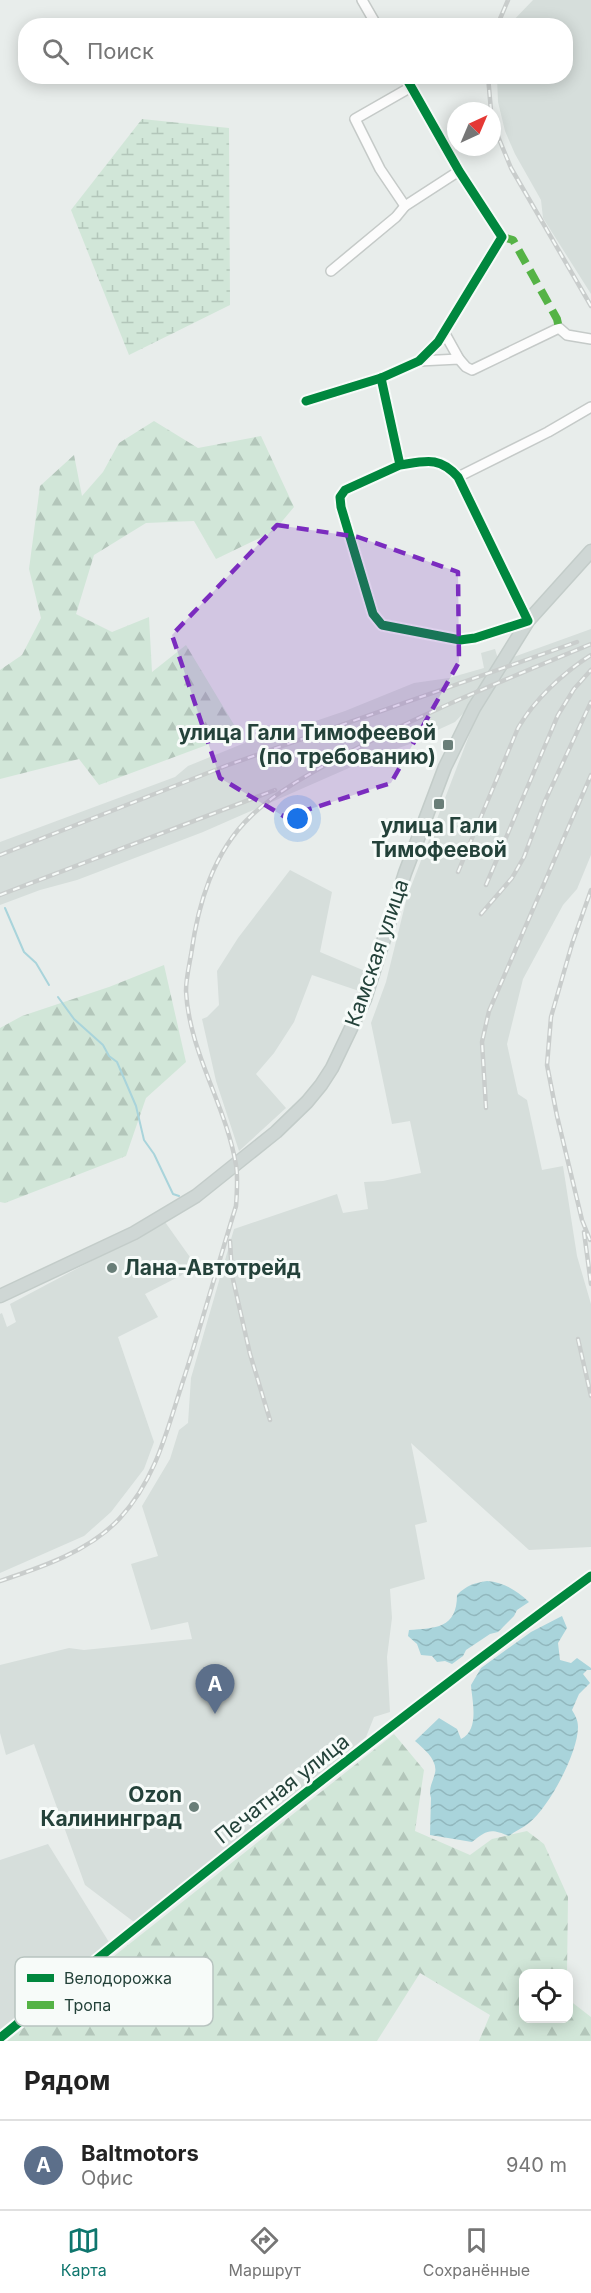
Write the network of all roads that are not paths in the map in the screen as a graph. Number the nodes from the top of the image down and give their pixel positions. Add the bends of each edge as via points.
1 (362, 0) edge
2 (372, 18) edge
3 (409, 84) edge
4 (411, 87) junction
5 (459, 171) junction
6 (405, 206) junction
7 (331, 271) dead end
8 (444, 332) junction
9 (591, 339) edge
10 (459, 359) junction
11 (419, 361) junction
12 (381, 378) junction
13 (306, 401) dead end
14 (591, 407) edge
15 (400, 465) junction
16 (458, 477) junction
17 (591, 551) edge
18 (528, 621) junction
19 (0, 1296) edge
20 (591, 1576) edge
21 (102, 1957) edge
22 (15, 2026) edge
23 (0, 2038) edge

1 - 2 street
3 - 4 street
4 - 5 street
4 - 6 street via 355,119 380,169
5 - 6 street
5 - 8 street via 502,237
6 - 7 street via 396,218
8 - 10 street
8 - 11 street
9 - 10 street via 567,335 559,328 472,370
10 - 11 street
11 - 12 street
12 - 13 street
12 - 15 street
14 - 16 street
15 - 16 street via 436,460
15 - 18 street via 345,490 340,497 373,614 382,625 460,640
16 - 18 street
17 - 18 main road, Камская улица
18 - 19 main road, Камская улица via 483,690 445,767 402,881 365,999 321,1085 276,1132 196,1196 134,1233
20 - 21 street, Печатная улица via 462,1671
22 - 23 street, Печатная улица

